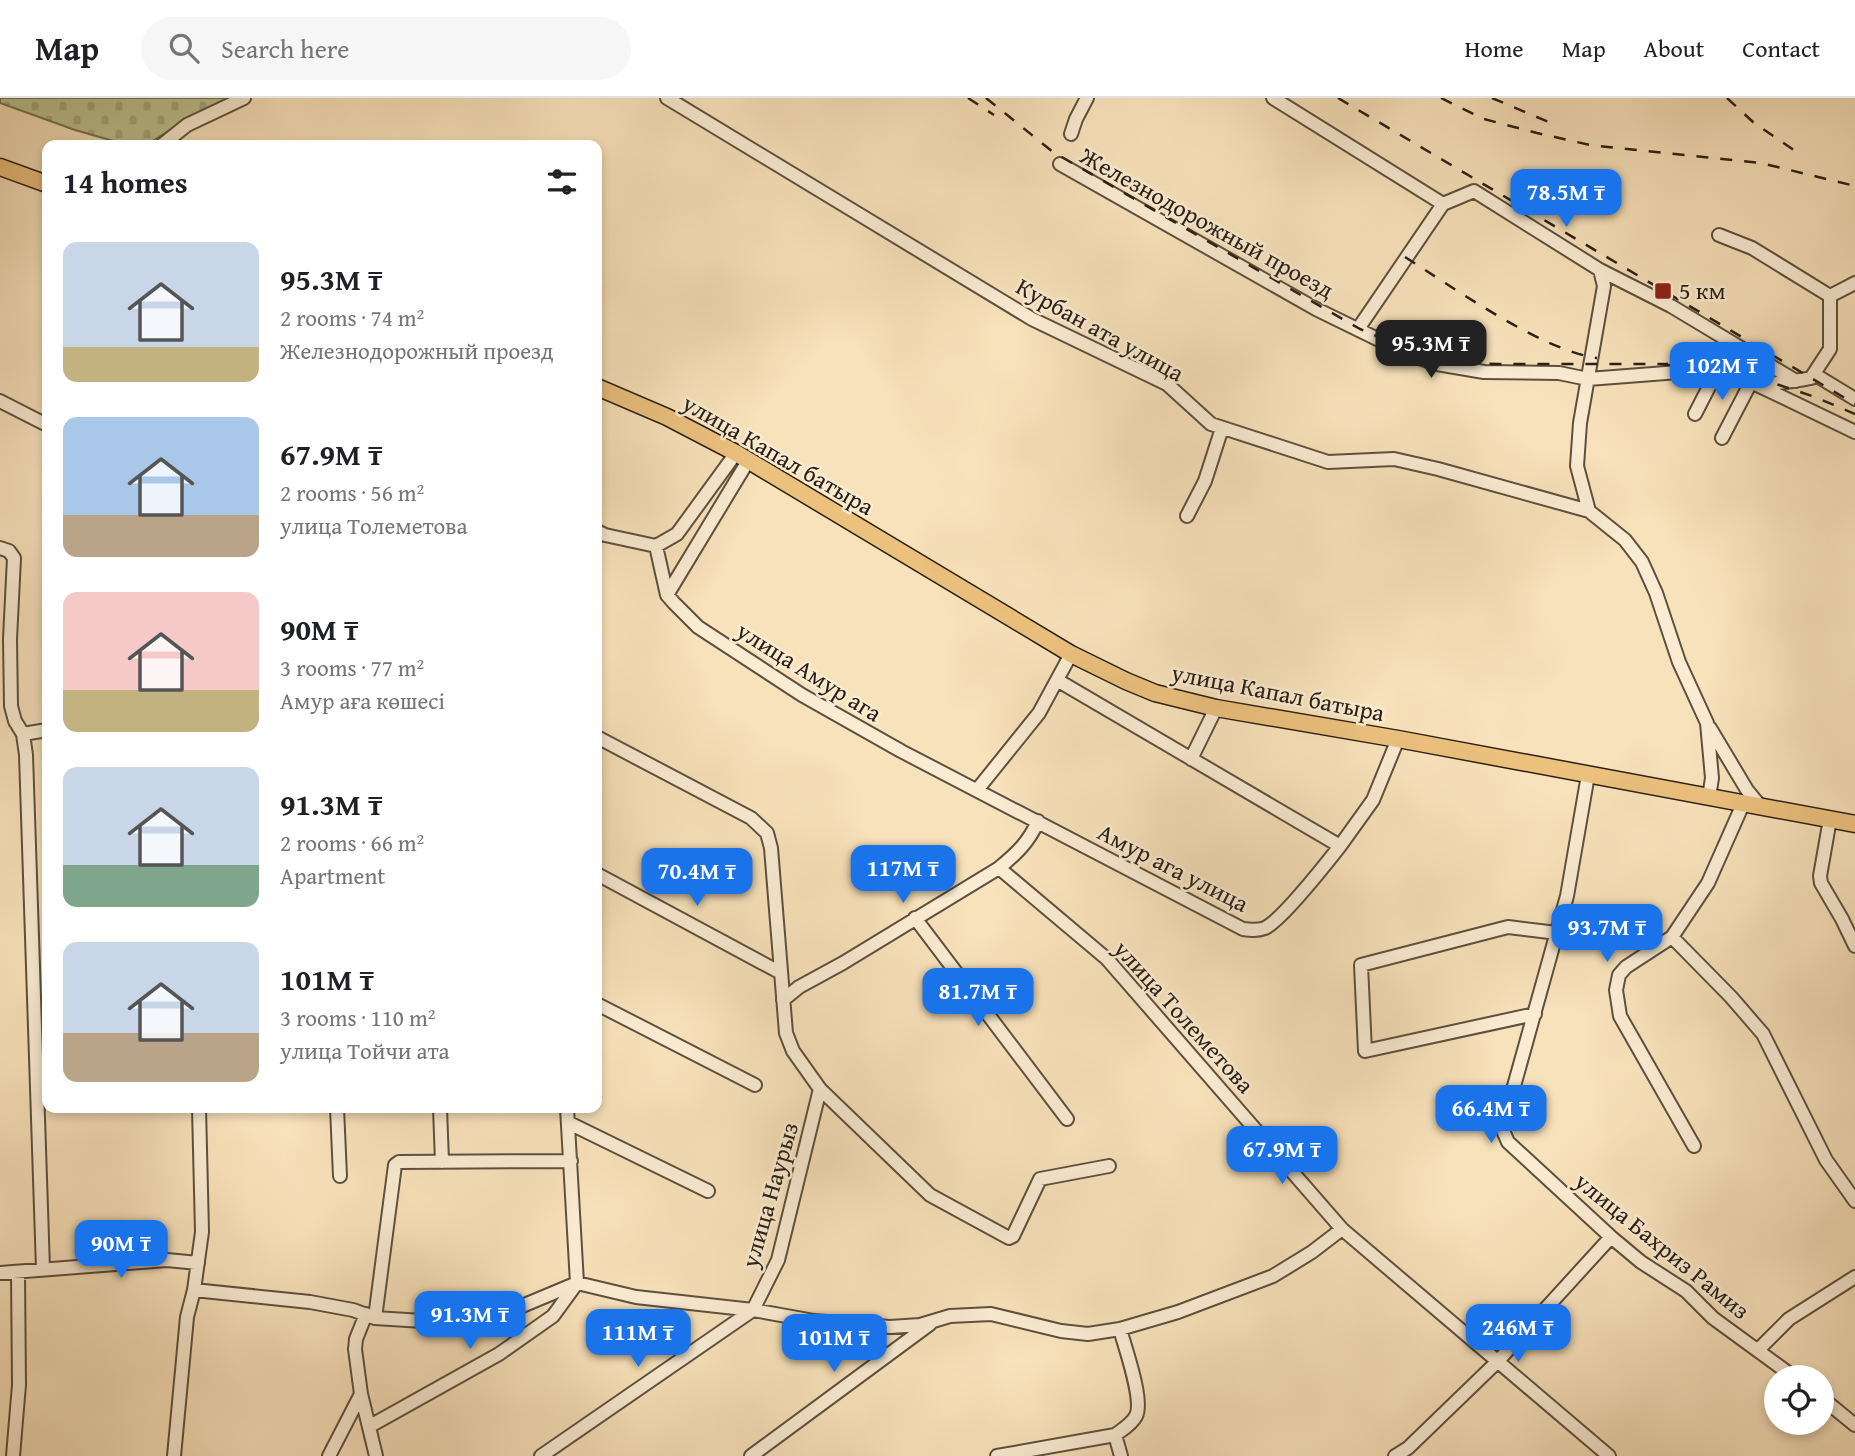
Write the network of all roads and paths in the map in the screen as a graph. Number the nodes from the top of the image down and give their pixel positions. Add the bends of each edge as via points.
1 (244, 98) edge
2 (667, 98) edge
3 (1087, 98) edge
4 (1273, 98) edge
5 (1071, 134) dead end
6 (168, 140) edge
7 (1060, 164) dead end
8 (0, 167) edge
9 (42, 182) edge
10 (1443, 204) junction
11 (1719, 235) dead end
12 (1600, 270) junction
13 (1855, 283) edge
14 (1830, 296) junction
15 (1357, 329) junction
16 (1814, 374) junction
17 (1715, 375) junction
18 (1588, 379) junction
19 (1796, 381) junction
20 (1756, 384) junction
21 (602, 389) edge
22 (1855, 399) edge
23 (0, 401) edge
24 (1695, 414) dead end
25 (42, 422) edge
26 (1223, 428) junction
27 (1855, 432) edge
28 (1722, 438) dead end
29 (742, 457) junction
30 (1589, 511) junction
31 (1187, 516) dead end
32 (602, 534) edge
33 (656, 547) junction
34 (0, 548) edge
35 (667, 595) junction
36 (1071, 653) junction
37 (1057, 681) junction
38 (1216, 708) junction
39 (1707, 723) junction
40 (42, 731) edge
41 (23, 734) junction
42 (1398, 739) junction
43 (602, 740) edge
44 (1191, 759) junction
45 (1588, 775) junction
46 (977, 790) junction
47 (1709, 797) junction
48 (1743, 804) junction
49 (1762, 807) junction
50 (1830, 819) junction
51 (1038, 821) junction
52 (1855, 824) edge
53 (1340, 846) junction
54 (999, 868) junction
55 (602, 877) edge
56 (915, 918) junction
57 (1557, 933) junction
58 (1672, 937) junction
59 (1855, 946) edge
60 (781, 973) junction
61 (783, 1000) junction
62 (602, 1007) edge
63 (1535, 1014) junction
64 (755, 1085) dead end
65 (820, 1089) junction
66 (199, 1113) edge
67 (337, 1113) edge
68 (440, 1113) edge
69 (568, 1113) edge
70 (1067, 1118) dead end
71 (569, 1123) junction
72 (1694, 1146) dead end
73 (571, 1161) junction
74 (442, 1162) junction
75 (1109, 1166) dead end
76 (340, 1175) dead end
77 (708, 1191) dead end
78 (1855, 1201) edge
79 (1342, 1229) junction
80 (1611, 1237) junction
81 (198, 1263) junction
82 (43, 1269) junction
83 (18, 1272) junction
84 (0, 1273) edge
85 (1855, 1277) edge
86 (577, 1283) junction
87 (194, 1290) junction
88 (753, 1310) junction
89 (370, 1316) junction
90 (936, 1320) junction
91 (1120, 1329) junction
92 (1758, 1350) junction
93 (1497, 1362) junction
94 (1778, 1365) edge
95 (361, 1394) junction
96 (1834, 1408) edge
97 (1855, 1425) edge
98 (370, 1426) junction
99 (1115, 1434) junction
100 (13, 1456) edge
101 (174, 1456) edge
102 (329, 1456) edge
103 (376, 1456) edge
104 (541, 1456) edge
105 (751, 1456) edge
106 (997, 1456) edge
107 (1121, 1456) edge
108 (1395, 1456) edge
109 (1609, 1456) edge

1 - 6 street via 187,125
2 - 26 street, Курбан ата улица via 1032,319 1167,384 1211,424
3 - 5 street
4 - 10 street
7 - 15 street, Железнодорожный проезд
8 - 9 main road
10 - 12 street via 1474,191
10 - 15 street
11 - 14 street via 1752,248
12 - 18 street via 1604,286
12 - 19 street via 1671,306
13 - 14 street
14 - 16 street via 1830,349
15 - 18 street, Железнодорожный проезд via 1437,365
16 - 19 street
16 - 22 street
17 - 18 street, Железнодорожный проезд via 1692,371
17 - 20 street, Железнодорожный проезд
17 - 24 street
18 - 30 street via 1577,466
19 - 20 street
20 - 27 street, Железнодорожный проезд
20 - 28 street
21 - 29 main road, улица Капал батыра
23 - 25 street
26 - 30 street, Курбан ата улица via 1328,462 1394,459
26 - 31 street
29 - 33 street via 677,534
29 - 35 street
29 - 36 main road, улица Капал батыра
30 - 39 street via 1625,540 1642,562
32 - 33 street
33 - 35 street
34 - 41 street via 13,558 11,706
35 - 46 street, улица Амур ага via 698,627 802,695
36 - 37 street
36 - 38 main road, улица Капал батыра via 1145,689
37 - 44 street
37 - 46 street via 1039,713
38 - 42 main road, улица Капал батыра
38 - 44 street
39 - 47 street via 1712,778
39 - 49 street
40 - 41 street
41 - 82 street
42 - 45 main road, улица Капал батыра
42 - 53 street via 1373,800
43 - 60 street via 751,818 767,833
44 - 53 street
45 - 47 main road, улица Капал батыра
45 - 57 street, улица Бахриз Рамиз
46 - 51 street, улица Амур ага
47 - 48 main road, улица Капал батыра
48 - 49 main road, улица Капал батыра
48 - 58 street via 1708,883
49 - 50 main road, улица Капал батыра
50 - 52 main road, улица Капал батыра
50 - 59 street via 1821,883
51 - 53 street, Амур ага улица via 1253,931 1265,928 1285,909
51 - 54 street via 1022,849
54 - 56 street
54 - 79 street, улица Толеметова via 1107,959
55 - 60 street
56 - 61 street
56 - 70 street
57 - 63 street, улица Бахриз Рамиз
57 - 63 street via 1508,927 1361,965 1365,1052
58 - 72 street via 1626,967 1616,990 1620,1016
58 - 78 street via 1763,1034 1826,1160
60 - 61 street
61 - 65 street via 793,1051
62 - 64 street
63 - 80 street, улица Бахриз Рамиз via 1504,1133 1508,1142
65 - 75 street via 930,1195 1005,1237 1013,1236 1040,1179
65 - 88 street, улица Наурыз via 778,1260
66 - 81 street via 202,1232
67 - 76 street
68 - 74 street
69 - 71 street
71 - 73 street
71 - 77 street
73 - 74 street
73 - 86 street
74 - 89 street via 399,1162 394,1168
79 - 91 street via 1273,1276
79 - 93 street, улица Толеметова
80 - 92 street, улица Бахриз Рамиз
80 - 93 street
81 - 82 street via 167,1260
81 - 87 street
82 - 83 street
83 - 84 street
83 - 100 street via 19,1385
85 - 92 street via 1789,1319
86 - 88 street via 636,1297
86 - 89 street via 515,1309 423,1321
86 - 98 street via 552,1316 499,1354
87 - 89 street via 310,1302
87 - 101 street via 187,1317
88 - 90 street via 890,1327
88 - 104 street
89 - 95 street via 356,1339
90 - 91 street via 991,1314 1061,1331 1088,1334
90 - 105 street
91 - 99 street via 1137,1413 1130,1425
92 - 94 street, улица Бахриз Рамиз
93 - 108 street
93 - 109 street, улица Толеметова
95 - 98 street
95 - 102 street
96 - 97 street
98 - 103 street
99 - 106 street
99 - 107 street

